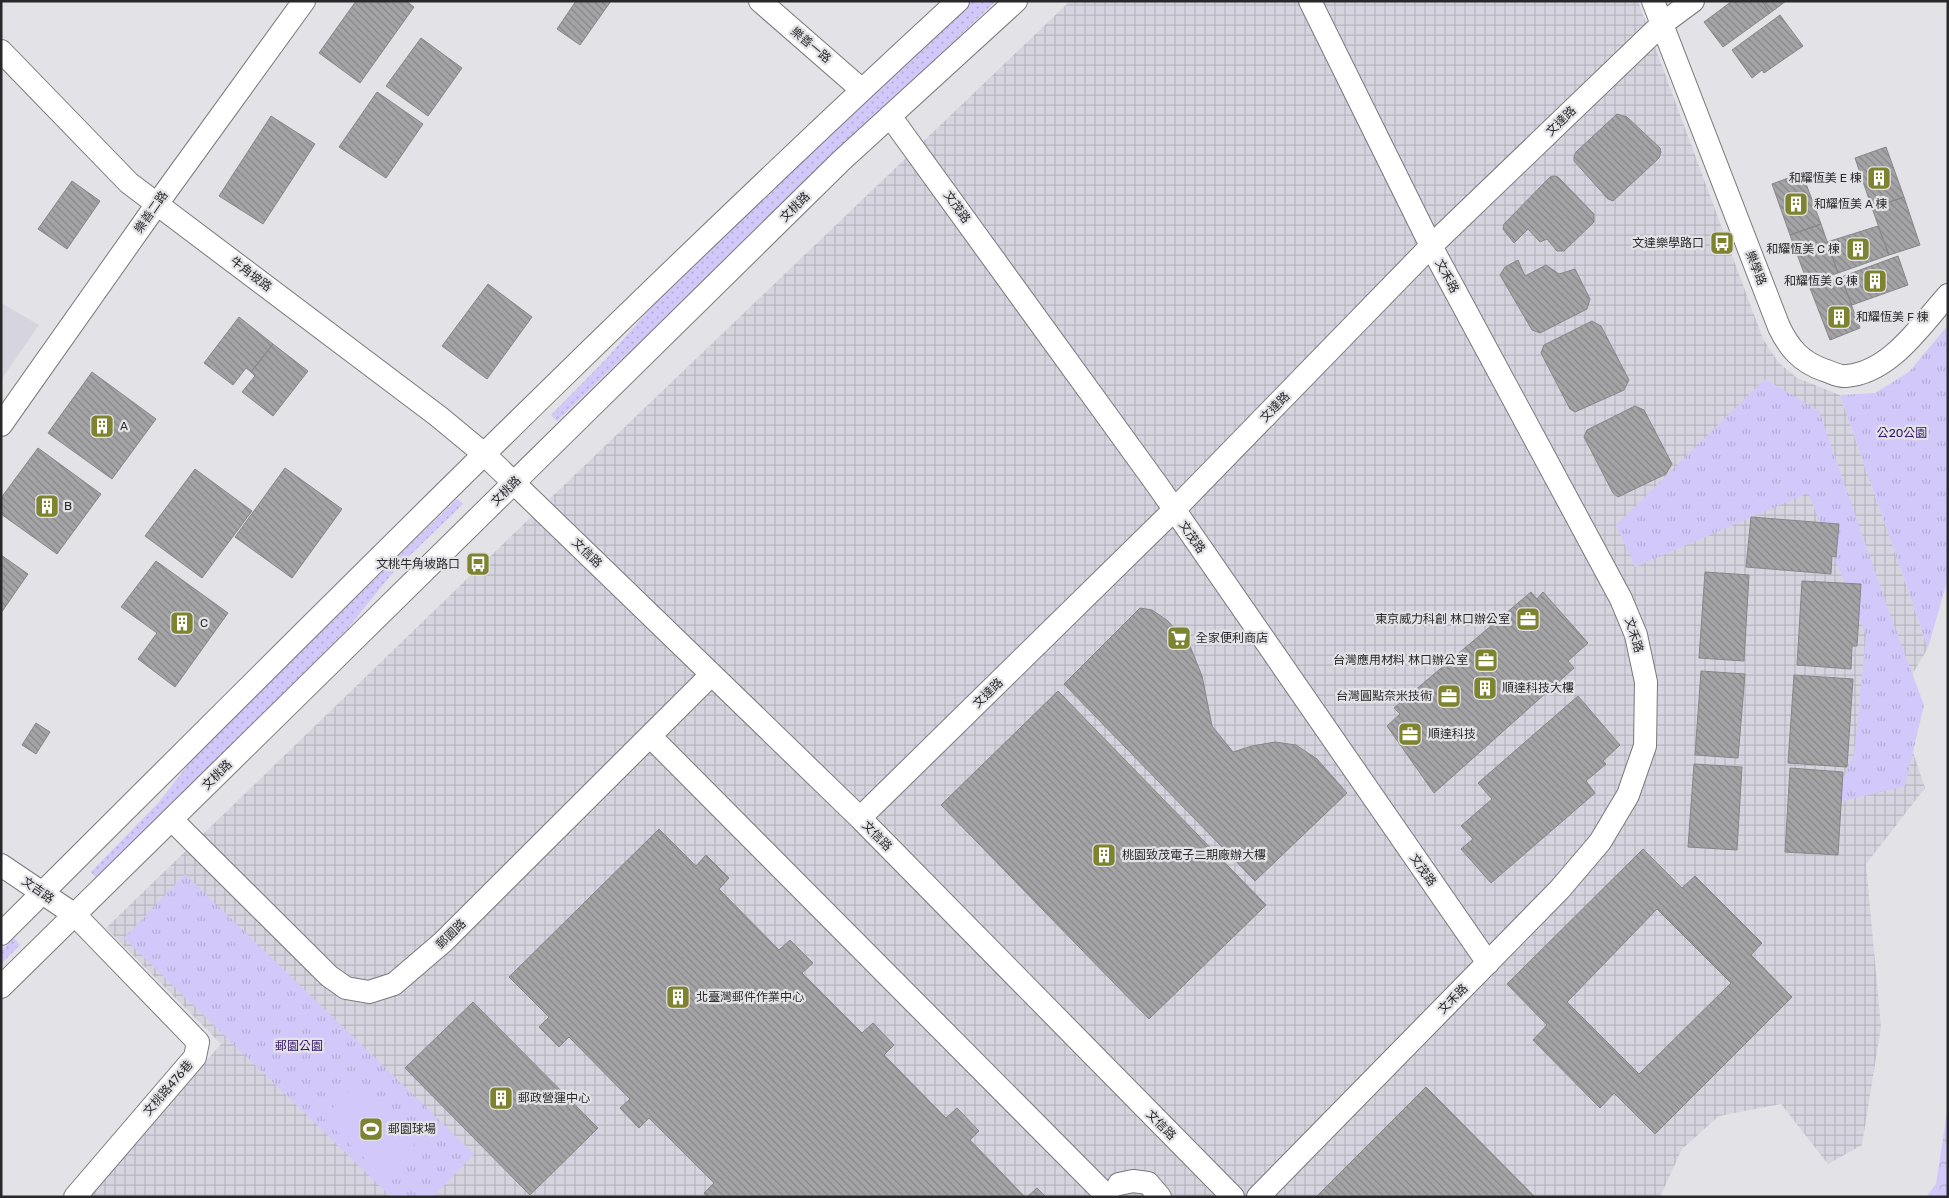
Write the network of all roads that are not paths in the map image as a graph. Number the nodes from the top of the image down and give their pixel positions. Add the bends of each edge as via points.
1 (304, 1) edge
2 (760, 1) edge
3 (958, 1) edge
4 (1016, 1) edge
5 (1310, 1) edge
6 (1654, 1) edge
7 (1693, 1) edge
8 (1662, 24) junction
9 (1, 51) edge
10 (862, 90) junction
11 (890, 116) junction
12 (157, 204) junction
13 (1432, 246) junction
14 (1948, 294) edge
15 (1, 425) edge
16 (484, 454) junction
17 (514, 483) junction
18 (1174, 510) junction
19 (711, 674) junction
20 (650, 736) junction
21 (860, 818) junction
22 (172, 820) junction
23 (1, 864) edge
24 (42, 893) junction
25 (75, 915) junction
26 (1, 934) edge
27 (1488, 963) junction
28 (1, 987) edge
29 (1114, 1191) edge
30 (74, 1197) edge
31 (1160, 1197) edge
32 (1233, 1197) edge
33 (1258, 1197) edge

1 - 12 street, 樂善二路
2 - 10 street, 樂善一路
3 - 10 street
4 - 11 street, 文桃路
5 - 13 street, 文禾路
6 - 8 street, 樂學路
7 - 8 street, 文達路
8 - 13 street, 文達路
8 - 14 street, 樂學路 via 1779,327 1787,344 1801,359 1844,377 1870,372 1902,347
9 - 12 street, 牛角坡路 via 117,171
10 - 16 street
11 - 17 street, 文桃路
11 - 18 street, 文茂路
12 - 15 street, 樂善二路
12 - 16 street, 牛角坡路
13 - 18 street, 文達路
13 - 27 street, 文禾路 via 1621,599 1636,635 1646,682 1645,746 1628,794 1594,849
16 - 17 street, 牛角坡路
16 - 24 street
17 - 19 street, 文信路
17 - 22 street, 文桃路
18 - 21 street, 文達路
18 - 27 street, 文茂路
19 - 20 street, 郵園路
19 - 21 street, 文信路
20 - 22 street, 郵園路 via 437,948 394,984 369,992 346,988 329,976
20 - 29 street
21 - 32 street, 文信路
22 - 25 street, 文桃路
23 - 24 street, 文吉路
24 - 25 street, 文吉路
24 - 26 street
25 - 28 street, 文桃路
25 - 30 street, 文桃路476巷 via 193,1035 198,1042 198,1050
27 - 33 street, 文禾路
29 - 31 street via 1133,1181 1148,1183

